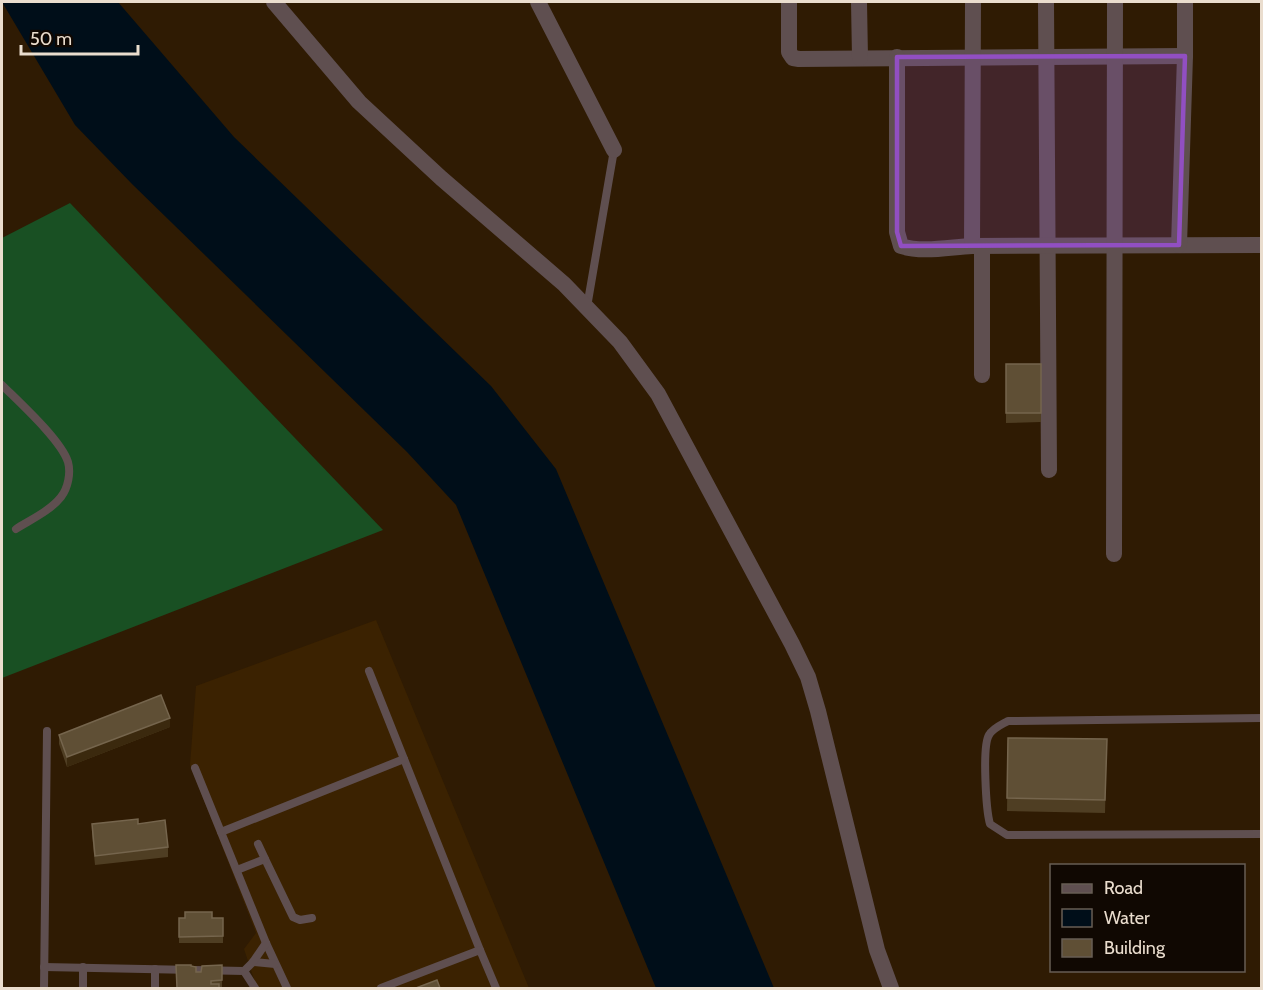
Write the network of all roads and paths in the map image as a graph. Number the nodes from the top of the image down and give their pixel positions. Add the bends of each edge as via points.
1 (274, 2) edge
2 (538, 2) edge
3 (789, 2) edge
4 (859, 2) edge
5 (974, 2) edge
6 (1046, 2) edge
7 (1114, 2) edge
8 (1185, 2) edge
9 (1114, 56) junction
10 (1185, 56) junction
11 (897, 57) junction
12 (973, 57) junction
13 (1046, 57) junction
14 (860, 58) junction
15 (614, 150) joint
16 (1262, 244) edge
17 (1179, 245) junction
18 (977, 246) junction
19 (1047, 246) junction
20 (1114, 246) junction
21 (587, 308) junction
22 (982, 375) dead end
23 (2, 385) edge
24 (1049, 470) dead end
25 (16, 529) dead end
26 (1114, 554) dead end
27 (369, 671) dead end
28 (1262, 718) edge
29 (47, 730) dead end
30 (404, 759) junction
31 (195, 768) dead end
32 (222, 832) junction
33 (1262, 834) edge
34 (258, 844) dead end
35 (265, 859) junction
36 (237, 870) junction
37 (312, 918) dead end
38 (266, 942) junction
39 (480, 950) junction
40 (253, 962) junction
41 (275, 964) junction
42 (44, 967) junction
43 (83, 967) junction
44 (155, 969) junction
45 (244, 971) junction
46 (44, 988) edge
47 (83, 988) edge
48 (154, 988) edge
49 (255, 988) edge
50 (287, 988) edge
51 (381, 988) edge
52 (495, 988) edge
53 (891, 988) edge

1 - 21 street via 359,102
2 - 15 street
3 - 14 street via 789,52 793,58
4 - 14 street
5 - 12 street
6 - 13 street
7 - 9 street
8 - 10 street
9 - 10 street
9 - 13 street
9 - 20 street
10 - 17 street
11 - 12 street
11 - 14 street
11 - 18 street via 898,241 909,248
12 - 13 street
12 - 18 street
13 - 19 street
15 - 21 lane
16 - 17 street
17 - 20 street
18 - 19 street
18 - 22 street
19 - 20 street
19 - 24 street
20 - 26 street
21 - 53 street via 620,342 657,394 808,677 877,950
23 - 25 lane via 59,445 70,473 63,495
27 - 30 lane
28 - 33 lane via 1008,721 988,736 986,747 987,813 990,824 1007,835
29 - 42 lane
30 - 32 lane
30 - 39 lane
31 - 32 lane
32 - 36 lane
34 - 35 lane
35 - 36 lane
35 - 37 lane via 292,917
36 - 38 lane
38 - 40 lane
38 - 41 lane
39 - 51 lane
39 - 52 lane
40 - 41 lane
40 - 45 lane
41 - 50 lane
42 - 43 lane
42 - 46 lane
43 - 44 lane
43 - 47 lane
44 - 45 lane
44 - 48 lane
45 - 49 lane

